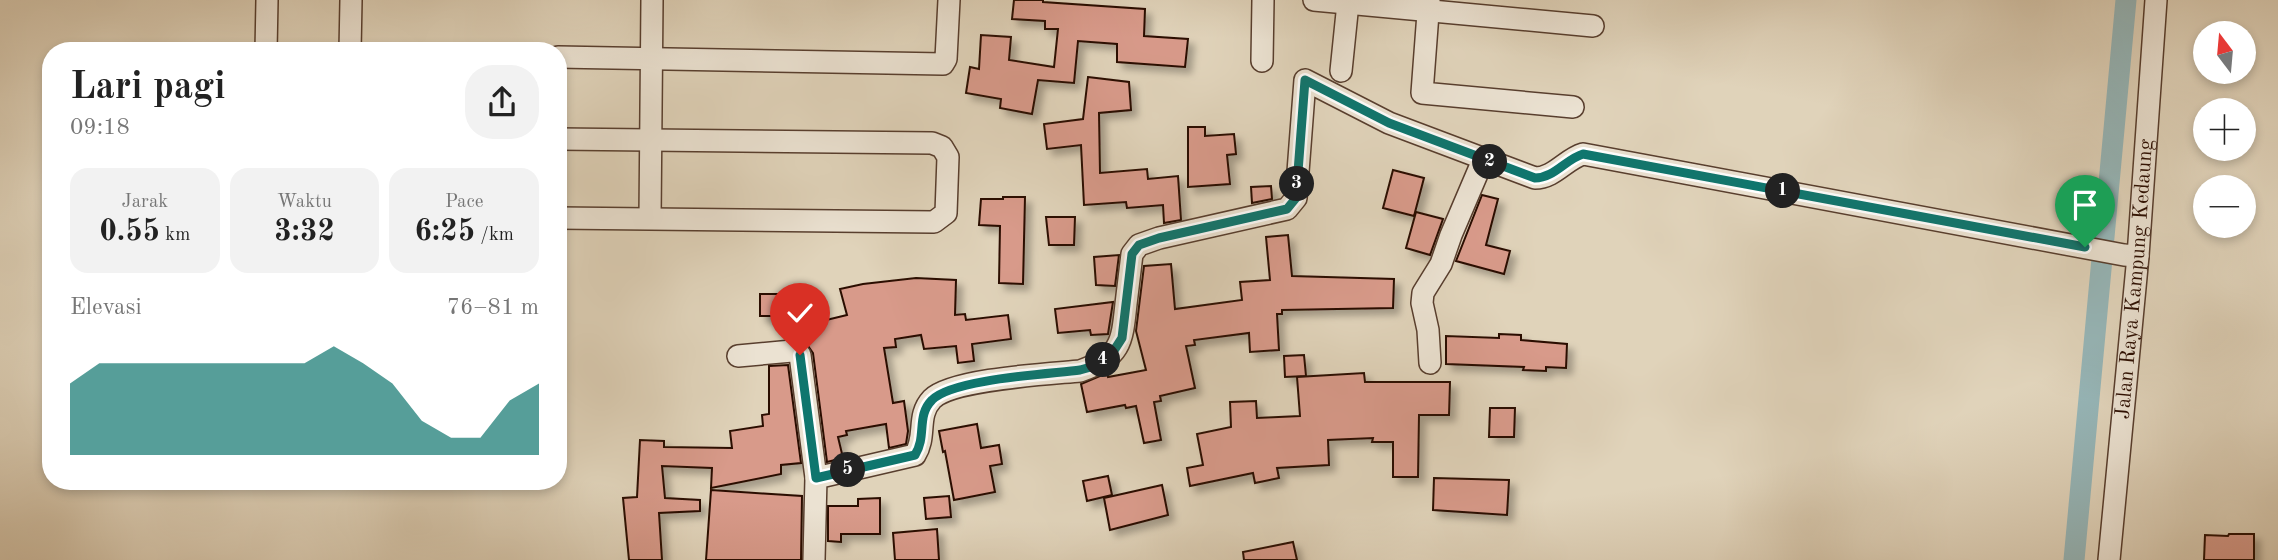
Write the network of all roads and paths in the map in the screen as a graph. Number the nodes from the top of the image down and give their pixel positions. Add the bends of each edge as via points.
1 (267, 0) edge
2 (351, 0) edge
3 (652, 0) edge
4 (949, 0) edge
5 (1263, 0) edge
6 (1314, 0) edge
7 (2156, 0) edge
8 (1348, 3) junction
9 (1428, 5) edge
10 (1593, 26) dead end
11 (267, 42) edge
12 (351, 42) edge
13 (567, 57) edge
14 (651, 58) junction
15 (1262, 61) dead end
16 (1341, 71) dead end
17 (1573, 107) dead end
18 (567, 139) edge
19 (650, 139) junction
20 (1483, 160) junction
21 (567, 218) edge
22 (650, 218) junction
23 (2131, 255) junction
24 (738, 356) dead end
25 (1430, 363) dead end
26 (816, 478) junction
27 (814, 560) edge
28 (2109, 560) edge

1 - 11 street
2 - 12 street
3 - 14 street
4 - 14 street via 943,64
5 - 15 street
6 - 8 street
7 - 23 street, Jalan Raya Kampung Kedaung
8 - 9 street
8 - 16 street
9 - 10 street
9 - 17 street via 1423,93
13 - 14 street
14 - 19 street
18 - 19 street
19 - 22 street
19 - 22 street via 932,143 948,157 946,213 934,222
20 - 23 street via 1540,178 1583,154
20 - 25 street via 1441,264 1423,293
20 - 26 street via 1389,123 1305,80 1292,205 1139,245 1132,254 1122,338 1098,365 969,384 942,393 923,413 921,445 915,455
21 - 22 street
23 - 28 street, Jalan Raya Kampung Kedaung
24 - 26 street via 792,351 800,355
26 - 27 street

